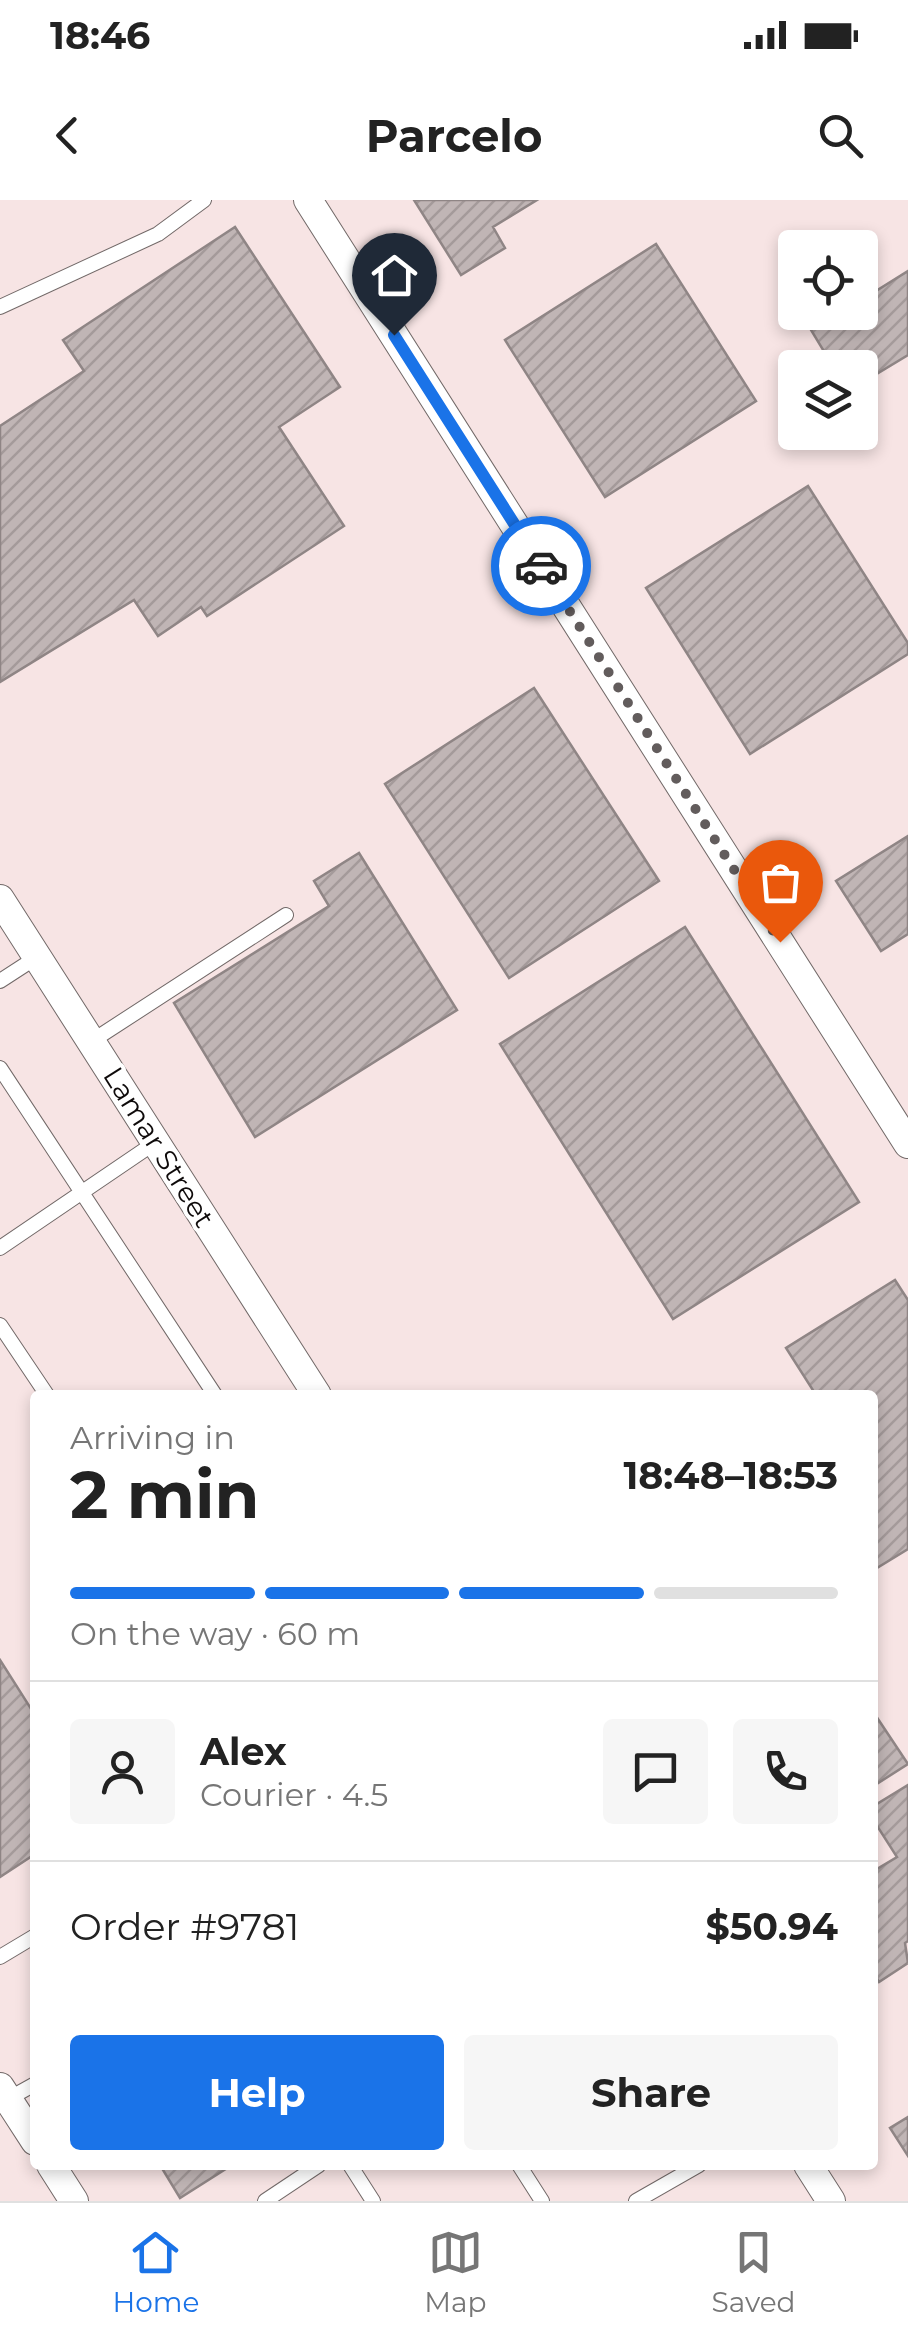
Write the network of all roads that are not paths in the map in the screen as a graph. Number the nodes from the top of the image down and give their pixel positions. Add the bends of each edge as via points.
1 (204, 200) edge
2 (308, 200) edge
3 (0, 307) edge
4 (0, 899) edge
5 (286, 915) dead end
6 (37, 957) junction
7 (0, 981) edge
8 (92, 1041) junction
9 (0, 1068) edge
10 (156, 1142) junction
11 (908, 1144) edge
12 (82, 1194) junction
13 (0, 1248) edge
14 (0, 1325) edge
15 (43, 1390) edge
16 (211, 1390) edge
17 (314, 1390) edge
18 (30, 1939) edge
19 (0, 1957) edge
20 (30, 2085) edge
21 (4, 2093) edge
22 (30, 2133) edge
23 (54, 2170) edge
24 (312, 2170) edge
25 (353, 2170) edge
26 (522, 2170) edge
27 (690, 2170) edge
28 (811, 2170) edge
29 (74, 2201) edge
30 (265, 2201) edge
31 (373, 2201) edge
32 (542, 2201) edge
33 (636, 2201) edge
34 (831, 2201) edge

1 - 3 lane via 158,234
2 - 11 street
4 - 6 street, Lamar Street
5 - 8 lane
6 - 7 lane
6 - 8 street, Lamar Street
8 - 10 street, Lamar Street
9 - 12 lane
10 - 12 lane
10 - 17 street, Lamar Street
12 - 13 lane
12 - 16 lane
14 - 15 lane
18 - 19 lane
20 - 21 lane
21 - 22 street
23 - 29 street
24 - 30 lane
25 - 31 lane
26 - 32 lane
27 - 33 lane
28 - 34 street

